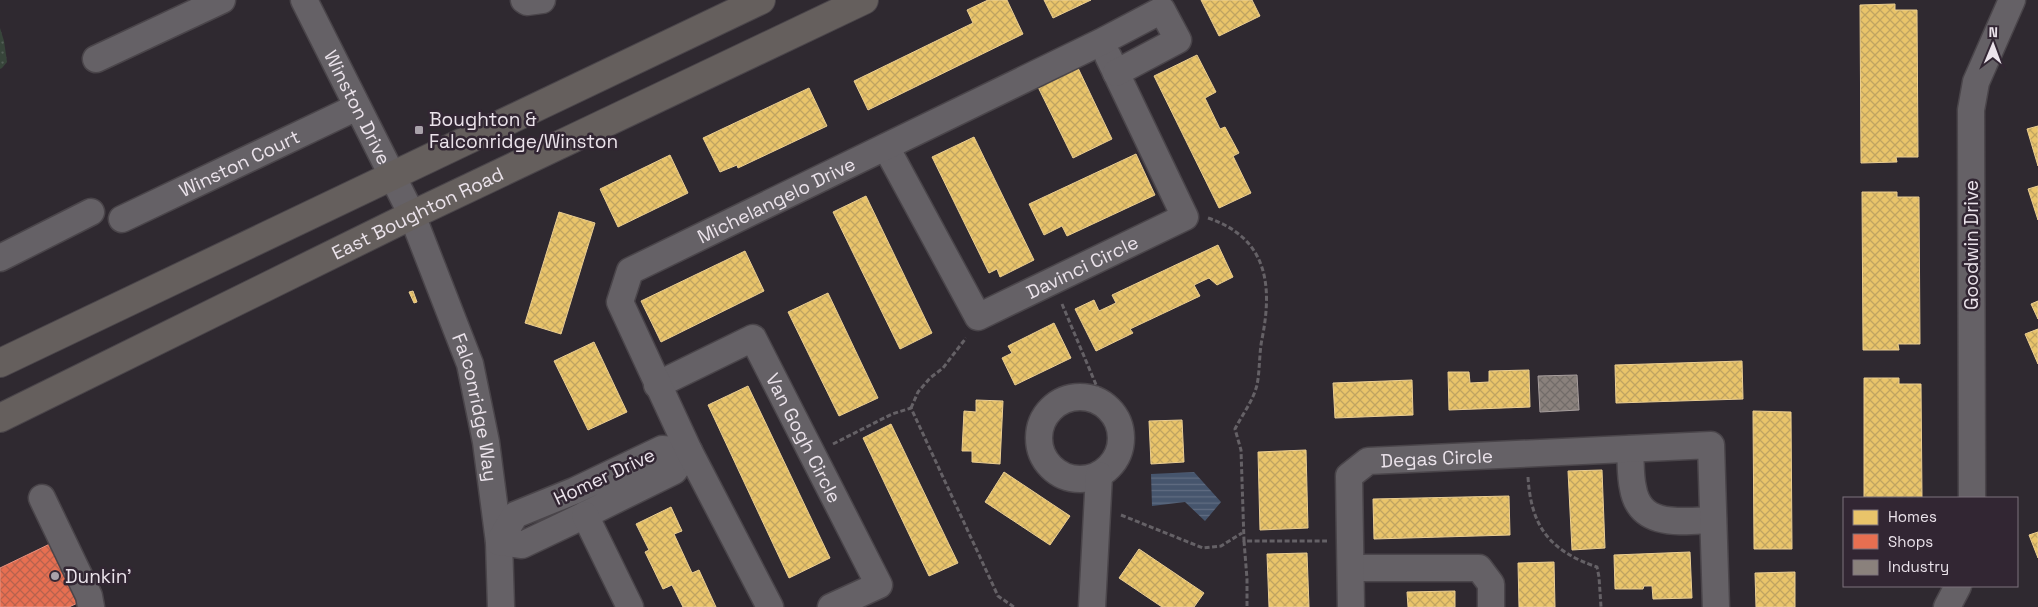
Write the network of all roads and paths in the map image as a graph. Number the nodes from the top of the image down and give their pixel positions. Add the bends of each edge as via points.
1 (222, 0) edge
2 (304, 0) edge
3 (524, 0) edge
4 (542, 0) edge
5 (760, 0) edge
6 (864, 0) edge
7 (2012, 0) edge
8 (1101, 42) junction
9 (96, 59) dead end
10 (1116, 72) junction
11 (357, 107) junction
12 (886, 147) junction
13 (392, 176) junction
14 (90, 212) dead end
15 (412, 215) junction
16 (1185, 217) junction
17 (122, 219) dead end
18 (0, 258) edge
19 (1056, 280) junction
20 (978, 317) junction
21 (0, 363) edge
22 (658, 385) junction
23 (1105, 406) junction
24 (911, 408) junction
25 (0, 418) edge
26 (1630, 449) junction
27 (689, 451) junction
28 (1527, 454) junction
29 (813, 456) junction
30 (1099, 475) junction
31 (1972, 497) edge
32 (42, 498) dead end
33 (1097, 512) junction
34 (585, 515) junction
35 (1713, 520) junction
36 (1242, 533) junction
37 (1244, 540) junction
38 (499, 542) junction
39 (1350, 542) junction
40 (1350, 568) junction
41 (1957, 587) edge
42 (1491, 596) edge
43 (91, 607) edge
44 (501, 607) edge
45 (630, 607) edge
46 (770, 607) edge
47 (831, 607) edge
48 (1014, 607) edge
49 (1092, 607) edge
50 (1247, 607) edge
51 (1351, 607) edge
52 (1601, 607) edge
53 (1716, 607) edge
54 (1947, 607) edge

1 - 9 street
2 - 11 street, Winston Drive
3 - 4 street
5 - 13 main road
6 - 15 main road, East Boughton Road
7 - 31 street, Goodwin Drive via 1976,82 1971,110
8 - 10 street
8 - 10 street, Michelangelo Drive via 1162,10 1178,40
8 - 12 street, Michelangelo Drive
10 - 16 street
11 - 13 street, Winston Drive
11 - 17 street, Winston Court
12 - 20 street
12 - 22 street, Michelangelo Drive via 630,270 620,302
13 - 15 street, Winston Drive
13 - 21 main road
14 - 18 street
15 - 25 main road, East Boughton Road
15 - 38 street, Falconridge Way via 470,364 486,442
16 - 19 street, Davinci Circle
16 - 36 path via 1203,217 1241,234 1263,265 1267,310 1256,386 1235,429 1241,450
19 - 20 street, Davinci Circle
19 - 23 path via 1067,318
20 - 24 path via 943,368 918,392
22 - 27 street, Michelangelo Drive
22 - 29 street, Van Gogh Circle via 753,338
23 - 30 street via 1116,419 1121,434 1115,458
23 - 30 street via 1092,399 1076,397 1060,402 1048,412 1040,426 1038,442 1043,458 1053,470 1067,478
24 - 29 path via 869,424
24 - 48 path via 998,596
26 - 28 street, Degas Circle
26 - 35 street via 1633,489 1643,509 1664,520
26 - 35 street, Degas Circle via 1711,446
27 - 34 street, Homer Drive via 674,471
27 - 38 street, Homer Drive via 662,449 574,491 514,515
27 - 46 street, Michelangelo Drive
28 - 39 street, Degas Circle via 1368,461 1349,476
28 - 52 path via 1529,497 1539,525 1553,544 1571,557 1597,567
29 - 47 street, Van Gogh Circle via 879,585
30 - 33 street
32 - 43 street via 89,596
33 - 36 path via 1128,517 1203,548 1221,546
33 - 49 street
34 - 38 street, Homer Drive via 522,545
34 - 45 street
35 - 53 street, Degas Circle
36 - 37 path
37 - 39 path
37 - 50 path
38 - 44 street, Falconridge Way
39 - 40 street, Degas Circle
40 - 42 street via 1480,568
40 - 51 street, Degas Circle
41 - 54 street

